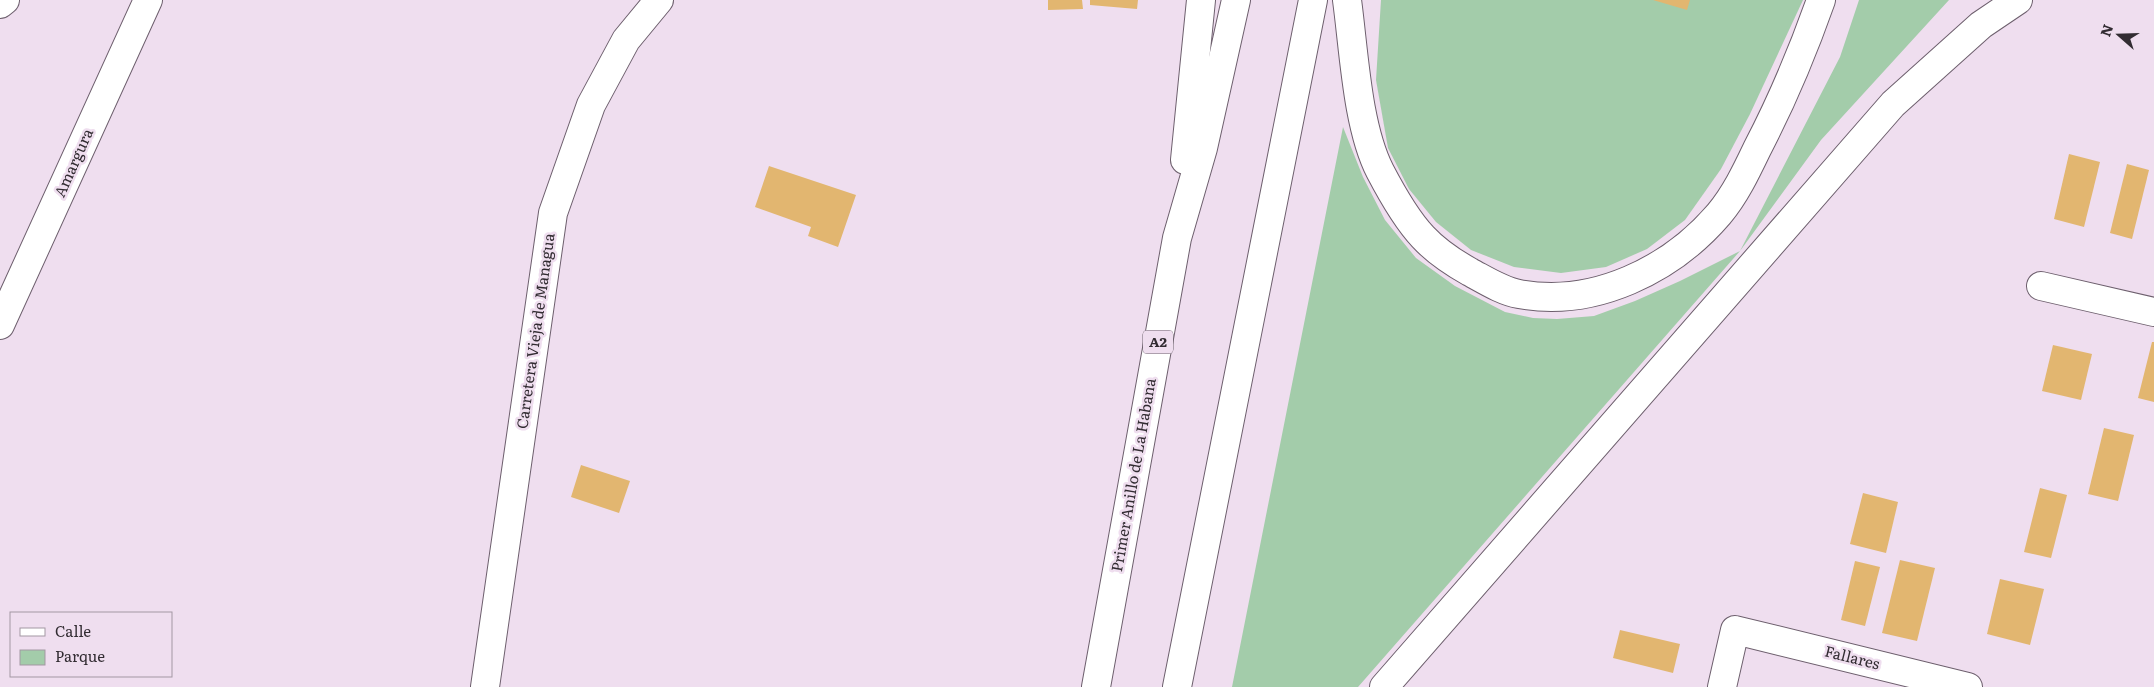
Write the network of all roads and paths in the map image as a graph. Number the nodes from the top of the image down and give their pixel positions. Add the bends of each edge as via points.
1 (5, 0) edge
2 (148, 0) edge
3 (659, 0) edge
4 (1201, 0) edge
5 (1236, 0) edge
6 (1313, 0) edge
7 (1347, 0) edge
8 (1821, 0) edge
9 (2018, 0) edge
10 (0, 4) edge
11 (1177, 238) junction
12 (2041, 286) dead end
13 (2154, 312) edge
14 (0, 325) edge
15 (485, 687) edge
16 (1096, 687) edge
17 (1177, 687) edge
18 (1384, 687) edge
19 (1722, 687) edge
20 (1968, 687) edge

1 - 10 main road
2 - 14 main road, Amargura
3 - 15 main road, Carretera Vieja de Managua via 626,40 591,105 553,213
4 - 11 main road
5 - 11 main road, Primer Anillo de La Habana / A2 via 1203,148
6 - 17 main road
7 - 8 main road via 1364,125 1379,169 1400,207 1424,238 1455,263 1518,294 1551,298 1588,295 1659,266 1693,241 1720,213 1743,178 1778,107
9 - 18 main road via 1981,25 1893,104
11 - 16 main road, Primer Anillo de La Habana / A2
12 - 13 main road
19 - 20 main road, Fallares via 1735,630

